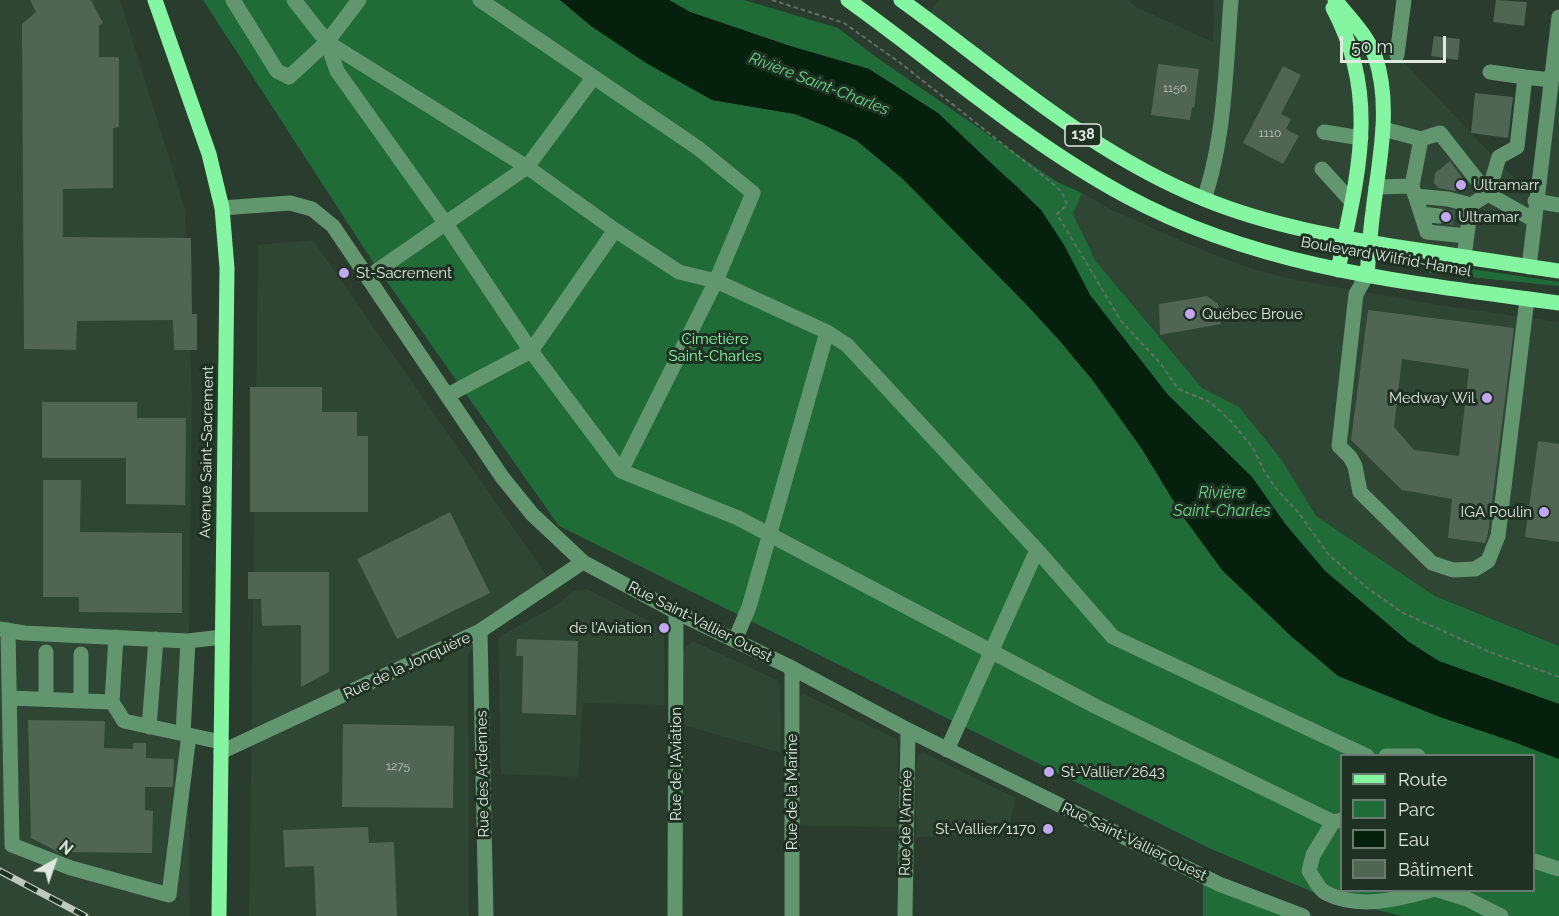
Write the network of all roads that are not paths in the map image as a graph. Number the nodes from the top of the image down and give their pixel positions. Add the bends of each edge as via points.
1 (155, 0) edge
2 (233, 0) edge
3 (294, 0) edge
4 (359, 0) edge
5 (480, 0) edge
6 (848, 0) edge
7 (901, 0) edge
8 (1231, 0) edge
9 (1329, 0) edge
10 (1335, 0) edge
11 (1404, 0) edge
12 (1559, 17) edge
13 (327, 42) junction
14 (1397, 55) dead end
15 (1490, 72) dead end
16 (1525, 77) junction
17 (593, 78) junction
18 (1551, 81) junction
19 (1553, 105) edge
20 (1383, 129) junction
21 (1324, 132) dead end
22 (1361, 138) junction
23 (1421, 139) junction
24 (527, 167) junction
25 (1322, 169) dead end
26 (1376, 187) junction
27 (1413, 191) junction
28 (1488, 194) junction
29 (1204, 199) junction
30 (1535, 201) junction
31 (1352, 202) junction
32 (1559, 205) edge
33 (222, 208) junction
34 (1421, 214) junction
35 (1458, 214) junction
36 (1533, 220) junction
37 (446, 224) junction
38 (615, 231) junction
39 (1467, 236) junction
40 (1344, 238) junction
41 (1371, 243) junction
42 (1464, 257) junction
43 (1529, 267) junction
44 (1338, 270) junction
45 (1559, 271) edge
46 (1367, 275) junction
47 (368, 276) junction
48 (716, 281) junction
49 (1527, 299) junction
50 (1559, 303) edge
51 (826, 332) junction
52 (531, 351) junction
53 (448, 395) junction
54 (621, 471) junction
55 (769, 533) junction
56 (1037, 550) junction
57 (583, 562) junction
58 (676, 612) junction
59 (4, 630) edge
60 (480, 632) junction
61 (116, 637) junction
62 (222, 637) junction
63 (156, 639) junction
64 (735, 640) junction
65 (188, 641) junction
66 (991, 651) junction
67 (46, 652) dead end
68 (81, 654) dead end
69 (792, 668) junction
70 (9, 698) junction
71 (46, 699) junction
72 (81, 700) junction
73 (112, 702) junction
74 (149, 726) junction
75 (908, 730) junction
76 (186, 734) junction
77 (221, 747) junction
78 (947, 750) junction
79 (1363, 754) edge
80 (1337, 821) edge
81 (1535, 862) edge
82 (1559, 869) edge
83 (1428, 892) edge
84 (1442, 892) edge
85 (219, 916) edge
86 (486, 916) edge
87 (675, 916) edge
88 (792, 916) edge
89 (905, 916) edge
90 (1303, 916) edge
91 (1501, 916) edge

1 - 33 main road, Avenue Saint-Sacrement via 209,154
2 - 13 street via 277,71 289,78
3 - 13 street
4 - 13 street
5 - 17 street
6 - 44 main road, Boulevard Wilfrid-Hamel / 138 via 1030,136 1128,197 1216,236
7 - 29 main road, Boulevard Wilfrid-Hamel / 138 via 1077,132 1155,177
8 - 29 street via 1216,153
9 - 22 main road via 1348,39 1361,88
10 - 20 main road via 1374,54 1384,102
11 - 14 street
12 - 18 street
13 - 24 street
13 - 37 street via 337,71
15 - 16 street
16 - 18 street
16 - 28 street via 1517,147 1499,157
17 - 24 street
17 - 48 street via 698,148 753,193
18 - 19 street
19 - 30 street
20 - 23 street
20 - 26 main road
21 - 22 street
22 - 31 main road
23 - 27 street
23 - 28 street via 1440,133
24 - 37 street
24 - 38 street
25 - 31 street
26 - 27 street
26 - 41 main road
27 - 34 street
27 - 35 street via 1448,199
28 - 35 street
28 - 36 street
29 - 40 main road, Boulevard Wilfrid-Hamel / 138
30 - 32 street
30 - 36 street
31 - 40 main road
33 - 47 street, Rue Saint-Vallier Ouest via 290,203 312,208 333,226
33 - 62 main road, Avenue Saint-Sacrement via 227,268
34 - 35 street
34 - 39 street via 1426,232
35 - 39 street
36 - 43 street
37 - 47 street
37 - 52 street
38 - 48 street via 679,272
38 - 52 street
39 - 42 street
40 - 41 main road, Boulevard Wilfrid-Hamel / 138
40 - 44 main road
41 - 42 main road, Boulevard Wilfrid-Hamel / 138
41 - 46 main road
42 - 43 main road, Boulevard Wilfrid-Hamel / 138
43 - 45 main road, Boulevard Wilfrid-Hamel / 138
44 - 46 main road, Boulevard Wilfrid-Hamel / 138
46 - 49 main road, Boulevard Wilfrid-Hamel / 138
46 - 49 street via 1356,294 1339,446 1355,466 1360,492 1432,563 1453,570 1475,569 1488,561 1498,536
47 - 53 street, Rue Saint-Vallier Ouest
48 - 51 street
48 - 54 street
49 - 50 main road, Boulevard Wilfrid-Hamel / 138
51 - 55 street
51 - 56 street via 848,345
52 - 53 street
52 - 54 street
53 - 57 street, Rue Saint-Vallier Ouest via 502,477 532,514
54 - 55 street
55 - 64 street via 749,607
55 - 66 street
56 - 66 street
56 - 79 street via 1113,637
57 - 58 street, Rue Saint-Vallier Ouest
57 - 60 street, Rue de la Jonquière
58 - 64 street, Rue Saint-Vallier Ouest
58 - 87 street, Rue de l'Aviation
59 - 61 street
59 - 70 street
60 - 77 street, Rue de la Jonquière
60 - 86 street, Rue des Ardennes
61 - 63 street
61 - 73 street
62 - 65 street
62 - 77 main road, Avenue Saint-Sacrement
63 - 65 street
63 - 74 street
64 - 69 street, Rue Saint-Vallier Ouest
65 - 76 street
66 - 78 street
66 - 80 street via 1095,706
67 - 71 street
68 - 72 street
69 - 75 street, Rue Saint-Vallier Ouest
69 - 88 street, Rue de la Marine
70 - 71 street
70 - 76 street via 12,845 71,868 169,895
71 - 72 street
72 - 73 street
73 - 74 street via 124,721
74 - 76 street
75 - 78 street, Rue Saint-Vallier Ouest
75 - 89 street, Rue de l'Armée
76 - 77 street
77 - 85 main road, Avenue Saint-Sacrement
78 - 90 street, Rue Saint-Vallier Ouest via 1219,884
80 - 83 street via 1313,855 1309,872 1325,893 1354,902 1392,900
81 - 82 street
84 - 91 street via 1467,899

